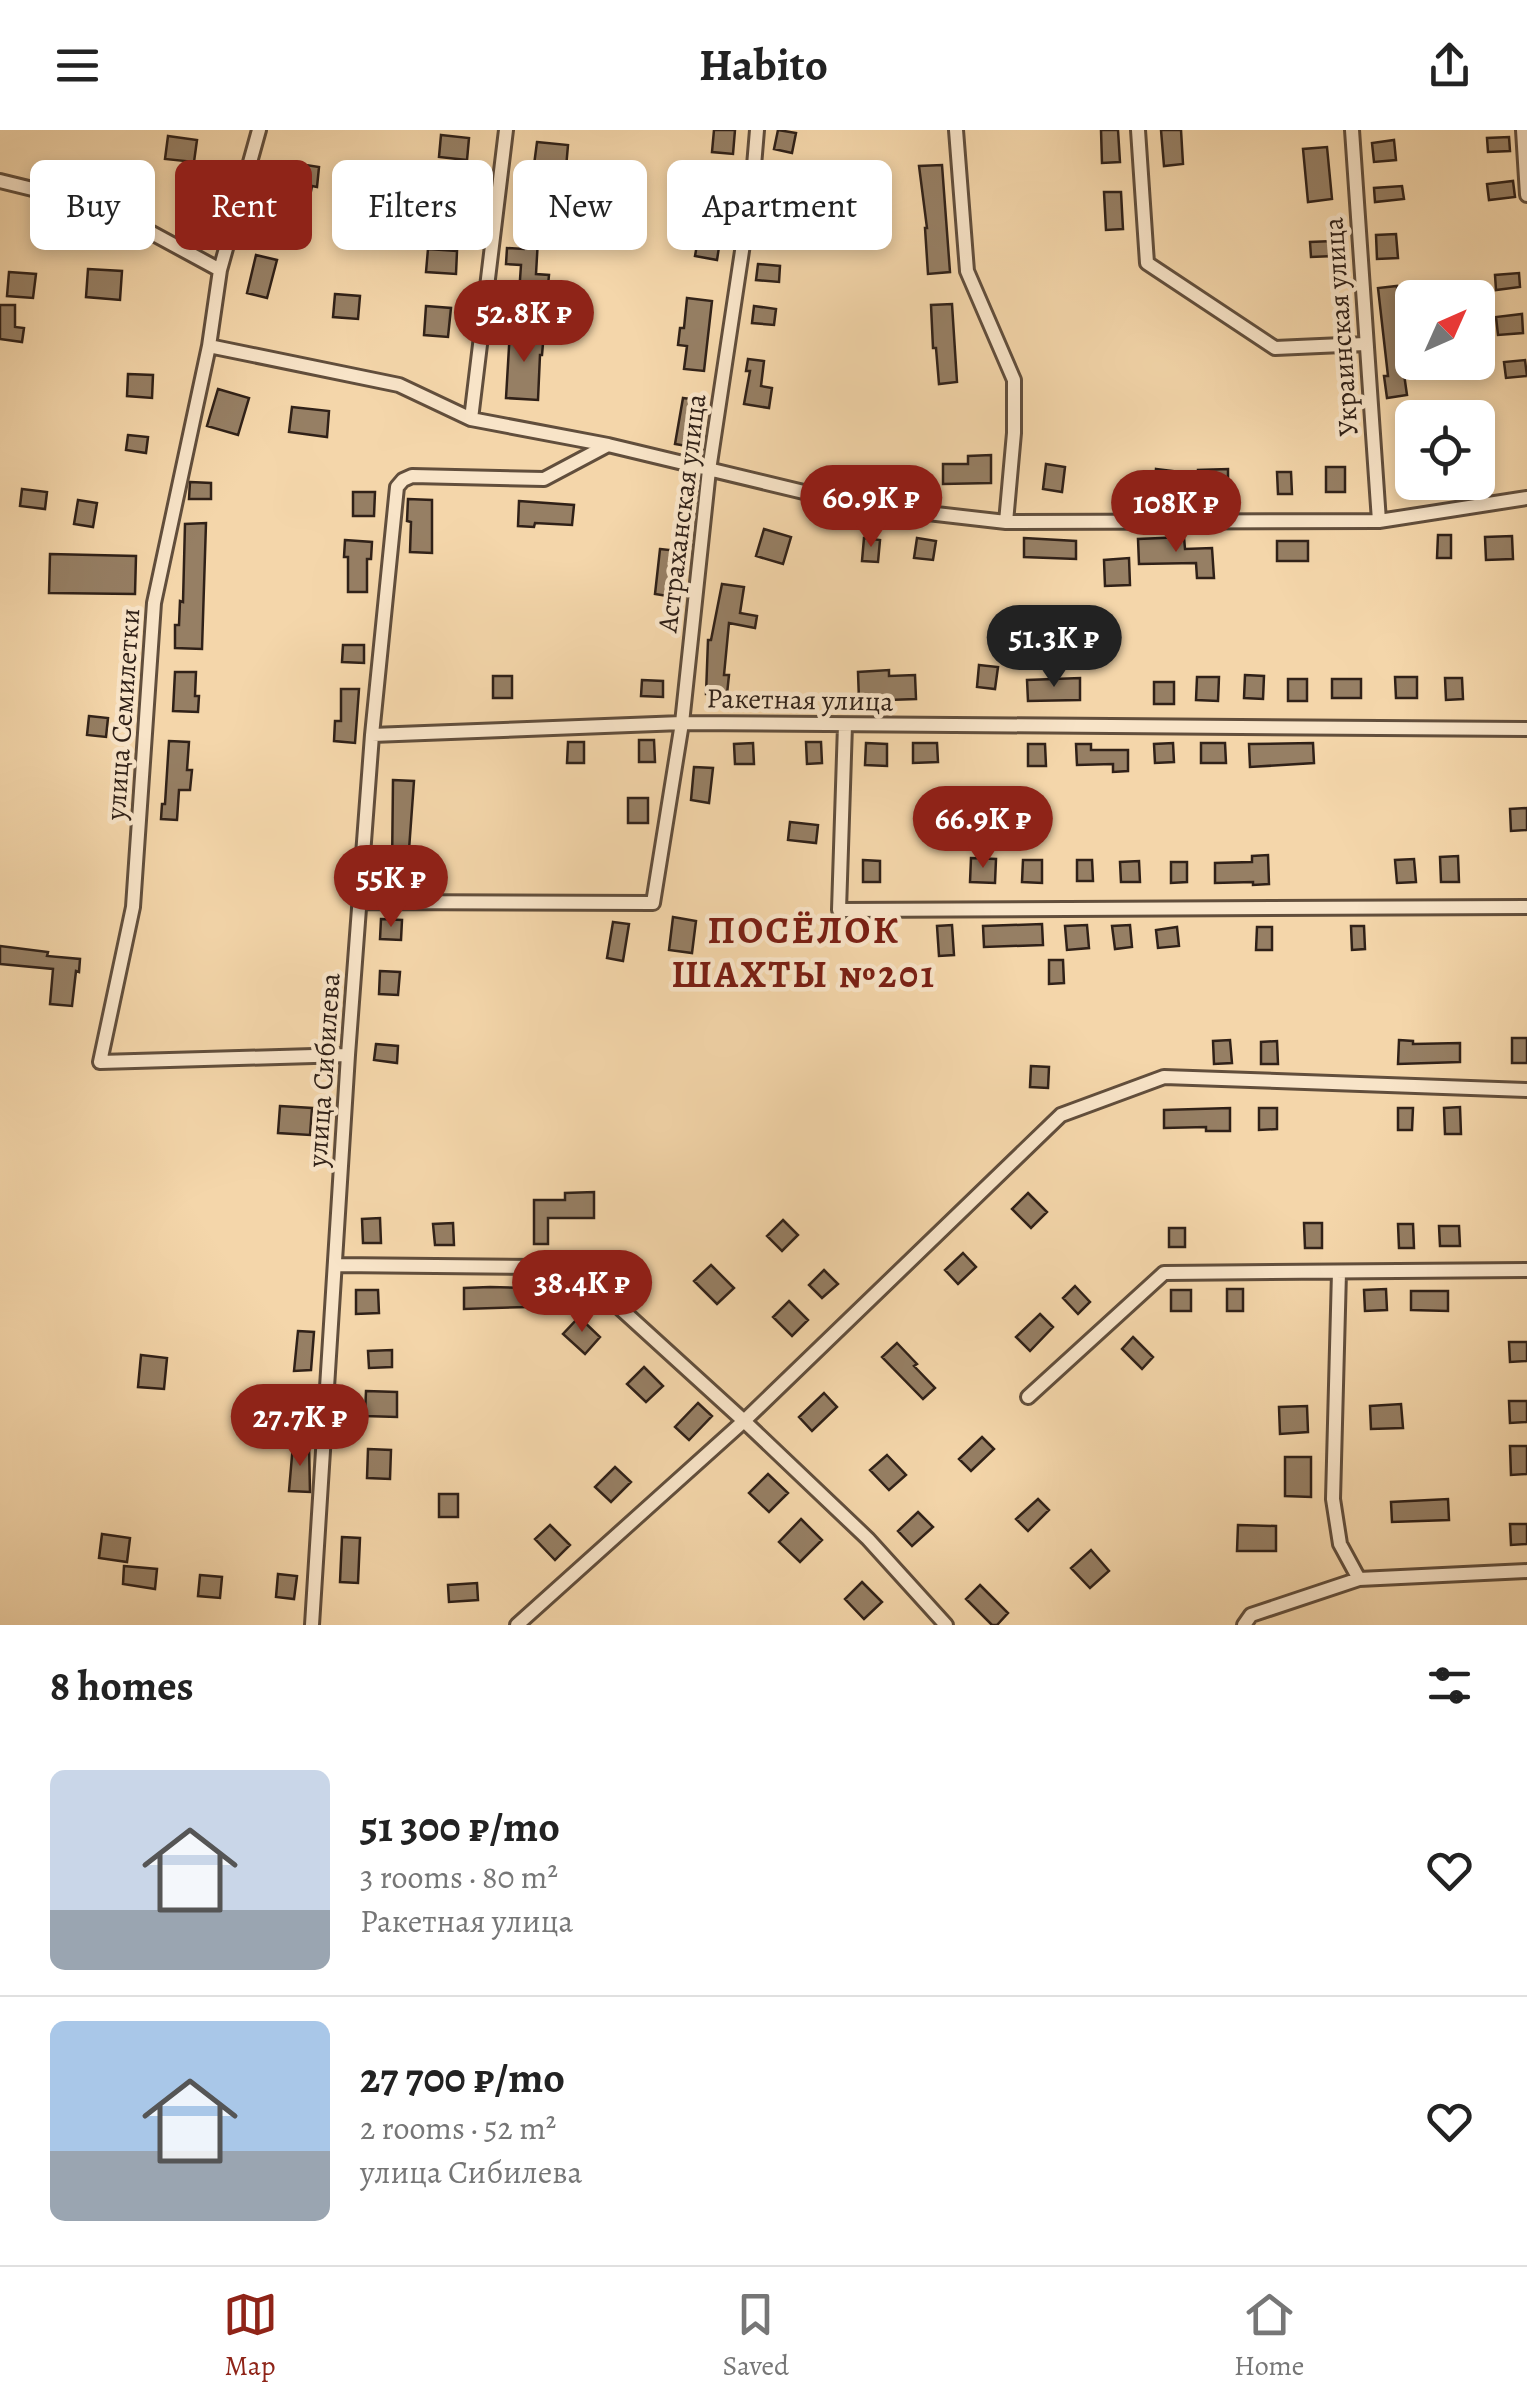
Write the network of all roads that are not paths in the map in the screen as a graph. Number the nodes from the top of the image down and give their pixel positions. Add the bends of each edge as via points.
1 (259, 130) edge
2 (506, 130) edge
3 (757, 130) edge
4 (956, 130) edge
5 (1138, 130) edge
6 (1352, 130) edge
7 (1523, 130) edge
8 (0, 181) edge
9 (1527, 195) edge
10 (220, 270) junction
11 (1365, 344) junction
12 (209, 346) junction
13 (472, 419) junction
14 (608, 444) junction
15 (709, 470) junction
16 (1527, 498) edge
17 (1379, 521) junction
18 (1006, 522) junction
19 (682, 723) junction
20 (846, 725) junction
21 (1527, 729) edge
22 (372, 735) junction
23 (360, 902) junction
24 (1527, 906) edge
25 (348, 1054) junction
26 (1527, 1090) edge
27 (336, 1265) junction
28 (1527, 1270) edge
29 (1339, 1272) junction
30 (1028, 1397) dead end
31 (744, 1421) junction
32 (1527, 1571) edge
33 (1359, 1579) junction
34 (312, 1625) edge
35 (517, 1625) edge
36 (946, 1625) edge
37 (1244, 1625) edge

1 - 10 street, улица Семилетки
2 - 13 street
3 - 15 street, Астраханская улица
4 - 18 street via 967,271 1014,380
5 - 11 street via 1147,263 1275,348
6 - 11 street, Украинская улица
7 - 9 street
8 - 10 street via 102,206
10 - 12 street, улица Семилетки
11 - 17 street, Украинская улица
12 - 13 street via 399,384
12 - 25 street, улица Семилетки via 154,603 133,907 100,1062
13 - 14 street
14 - 15 street
14 - 22 street, улица Сибилева via 544,479 412,476 397,487
15 - 18 street via 858,506
15 - 19 street, Астраханская улица
16 - 17 street
17 - 18 street
19 - 20 street, Ракетная улица
19 - 22 street, Ракетная улица
19 - 23 street, Астраханская улица via 653,903
20 - 21 street, Ракетная улица
20 - 24 street via 839,910
22 - 23 street, улица Сибилева
23 - 25 street, улица Сибилева
25 - 27 street, улица Сибилева
26 - 31 street via 1164,1077 1060,1114
27 - 31 street via 540,1266 585,1280
27 - 34 street, улица Сибилева
28 - 29 street
29 - 30 street via 1164,1273
29 - 33 street via 1332,1499 1340,1544
31 - 35 street
31 - 36 street via 868,1539
32 - 33 street
33 - 37 street via 1251,1615

